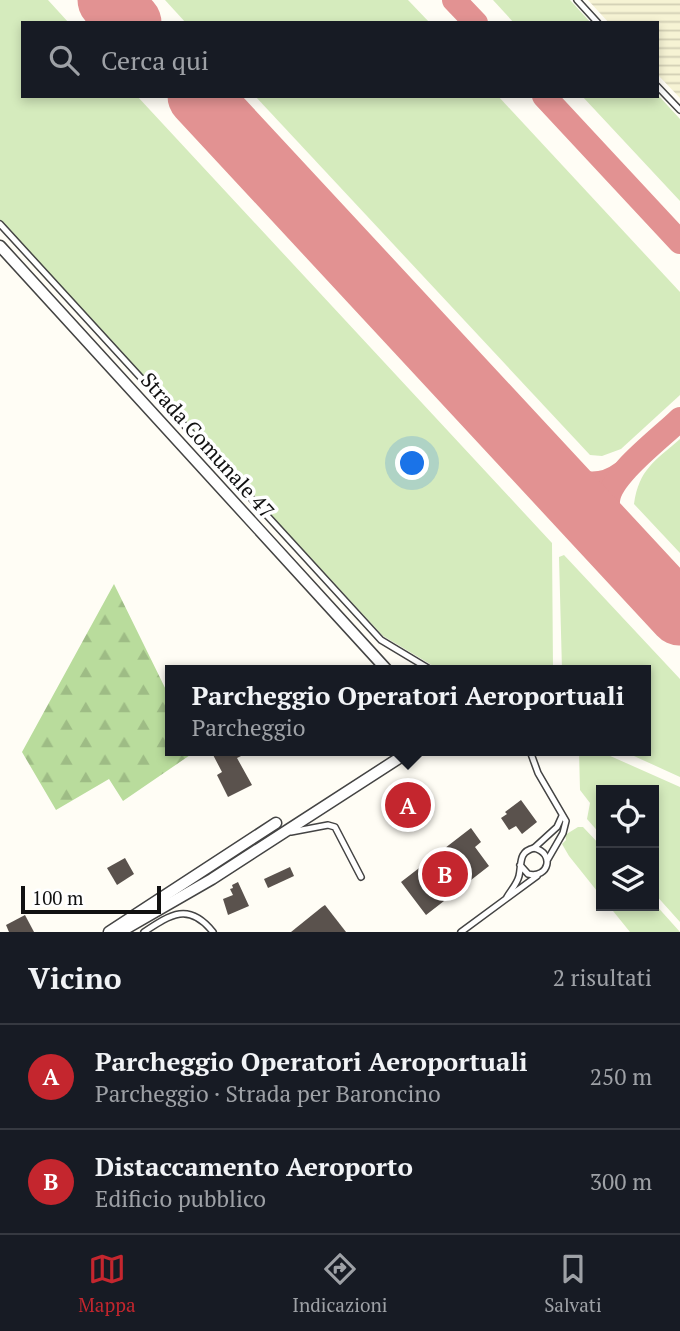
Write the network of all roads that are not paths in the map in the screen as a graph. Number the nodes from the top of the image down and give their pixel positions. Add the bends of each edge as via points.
1 (577, 0) edge
2 (596, 21) edge
3 (659, 88) edge
4 (680, 110) edge
5 (0, 224) edge
6 (0, 246) edge
7 (382, 665) edge
8 (422, 665) edge
9 (401, 756) edge
10 (532, 756) edge
11 (562, 816) junction
12 (279, 828) junction
13 (534, 848) junction
14 (548, 859) junction
15 (520, 865) junction
16 (540, 874) junction
17 (361, 877) dead end
18 (507, 897) junction
19 (109, 932) edge
20 (120, 932) edge
21 (144, 932) edge
22 (213, 932) edge
23 (461, 932) edge

1 - 2 lane
3 - 4 lane
5 - 8 lane via 381,640
6 - 7 street, Strada Comunale 47
9 - 12 street
10 - 11 lane
11 - 13 lane
11 - 14 lane via 566,826
12 - 17 lane via 335,827
12 - 19 street
12 - 20 street via 212,879
13 - 14 lane
13 - 15 lane via 523,853
14 - 16 lane
15 - 16 lane via 528,874
15 - 18 lane
16 - 18 lane
18 - 23 lane
21 - 22 lane via 171,915 187,913

